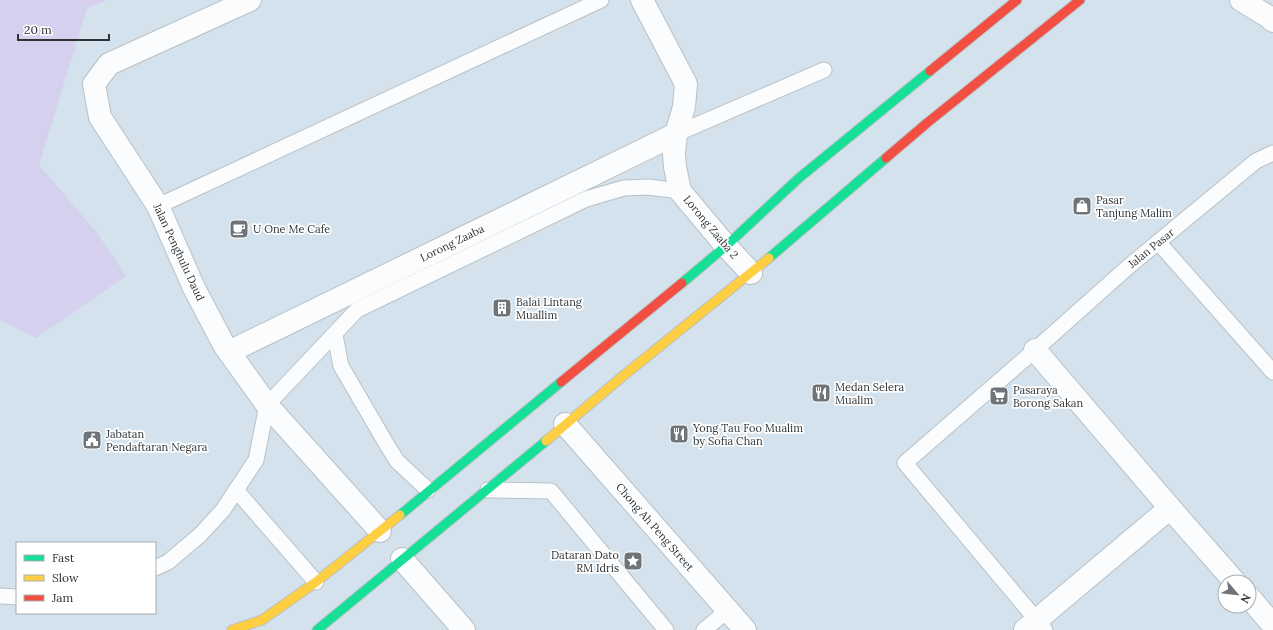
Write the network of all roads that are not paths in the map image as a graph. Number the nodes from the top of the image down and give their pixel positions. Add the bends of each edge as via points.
1 (250, 0) edge
2 (601, 0) edge
3 (642, 0) edge
4 (1017, 0) edge
5 (1080, 0) edge
6 (1241, 0) edge
7 (1273, 21) edge
8 (824, 70) dead end
9 (676, 134) junction
10 (1273, 153) edge
11 (680, 191) junction
12 (158, 206) junction
13 (1158, 242) junction
14 (726, 246) junction
15 (751, 273) junction
16 (335, 335) junction
17 (1035, 350) junction
18 (229, 352) junction
19 (1273, 372) edge
20 (267, 404) junction
21 (565, 424) junction
22 (236, 490) junction
23 (428, 490) junction
24 (488, 490) junction
25 (1170, 508) junction
26 (380, 531) junction
27 (402, 559) junction
28 (156, 568) edge
29 (1228, 574) edge
30 (316, 582) junction
31 (0, 596) edge
32 (16, 597) edge
33 (1257, 607) edge
34 (728, 610) junction
35 (262, 620) junction
36 (1273, 624) edge
37 (1036, 627) edge
38 (232, 630) edge
39 (258, 630) edge
40 (317, 630) edge
41 (464, 630) edge
42 (666, 630) edge
43 (704, 630) edge
44 (745, 630) edge

1 - 12 street, Jalan Penghulu Daud via 109,64 94,84 100,117
2 - 12 lane
3 - 9 street, Lorong Zaaba 2 via 686,84 684,107
4 - 14 main road via 799,178
5 - 15 main road via 927,122
6 - 7 street
8 - 9 lane
9 - 11 street, Lorong Zaaba 2 via 675,168
9 - 18 street, Lorong Zaaba
10 - 13 lane, Jalan Pasar via 1256,161
11 - 14 street, Lorong Zaaba 2
11 - 16 lane via 648,187 624,188 586,199 357,310
12 - 18 street, Jalan Penghulu Daud via 194,288
13 - 17 lane, Jalan Pasar
13 - 19 lane
14 - 15 street, Lorong Zaaba 2
14 - 23 main road
15 - 21 main road
16 - 20 lane
16 - 23 lane via 341,366 387,446 397,461
17 - 25 street
17 - 37 lane, Jalan Pasar via 905,463
18 - 20 street, Jalan Penghulu Daud
20 - 22 lane via 256,460
20 - 26 street, Jalan Penghulu Daud
21 - 24 main road
21 - 34 street, Chong Ah Peng Street
22 - 28 lane via 223,510 200,535 168,562
22 - 30 lane
23 - 26 main road
24 - 27 main road
24 - 42 lane via 552,491
25 - 29 street
25 - 37 street
26 - 30 main road
27 - 40 main road
27 - 41 street
30 - 35 main road
31 - 32 lane
33 - 36 street
34 - 43 lane
34 - 44 street, Chong Ah Peng Street
35 - 38 main road
35 - 39 main road

